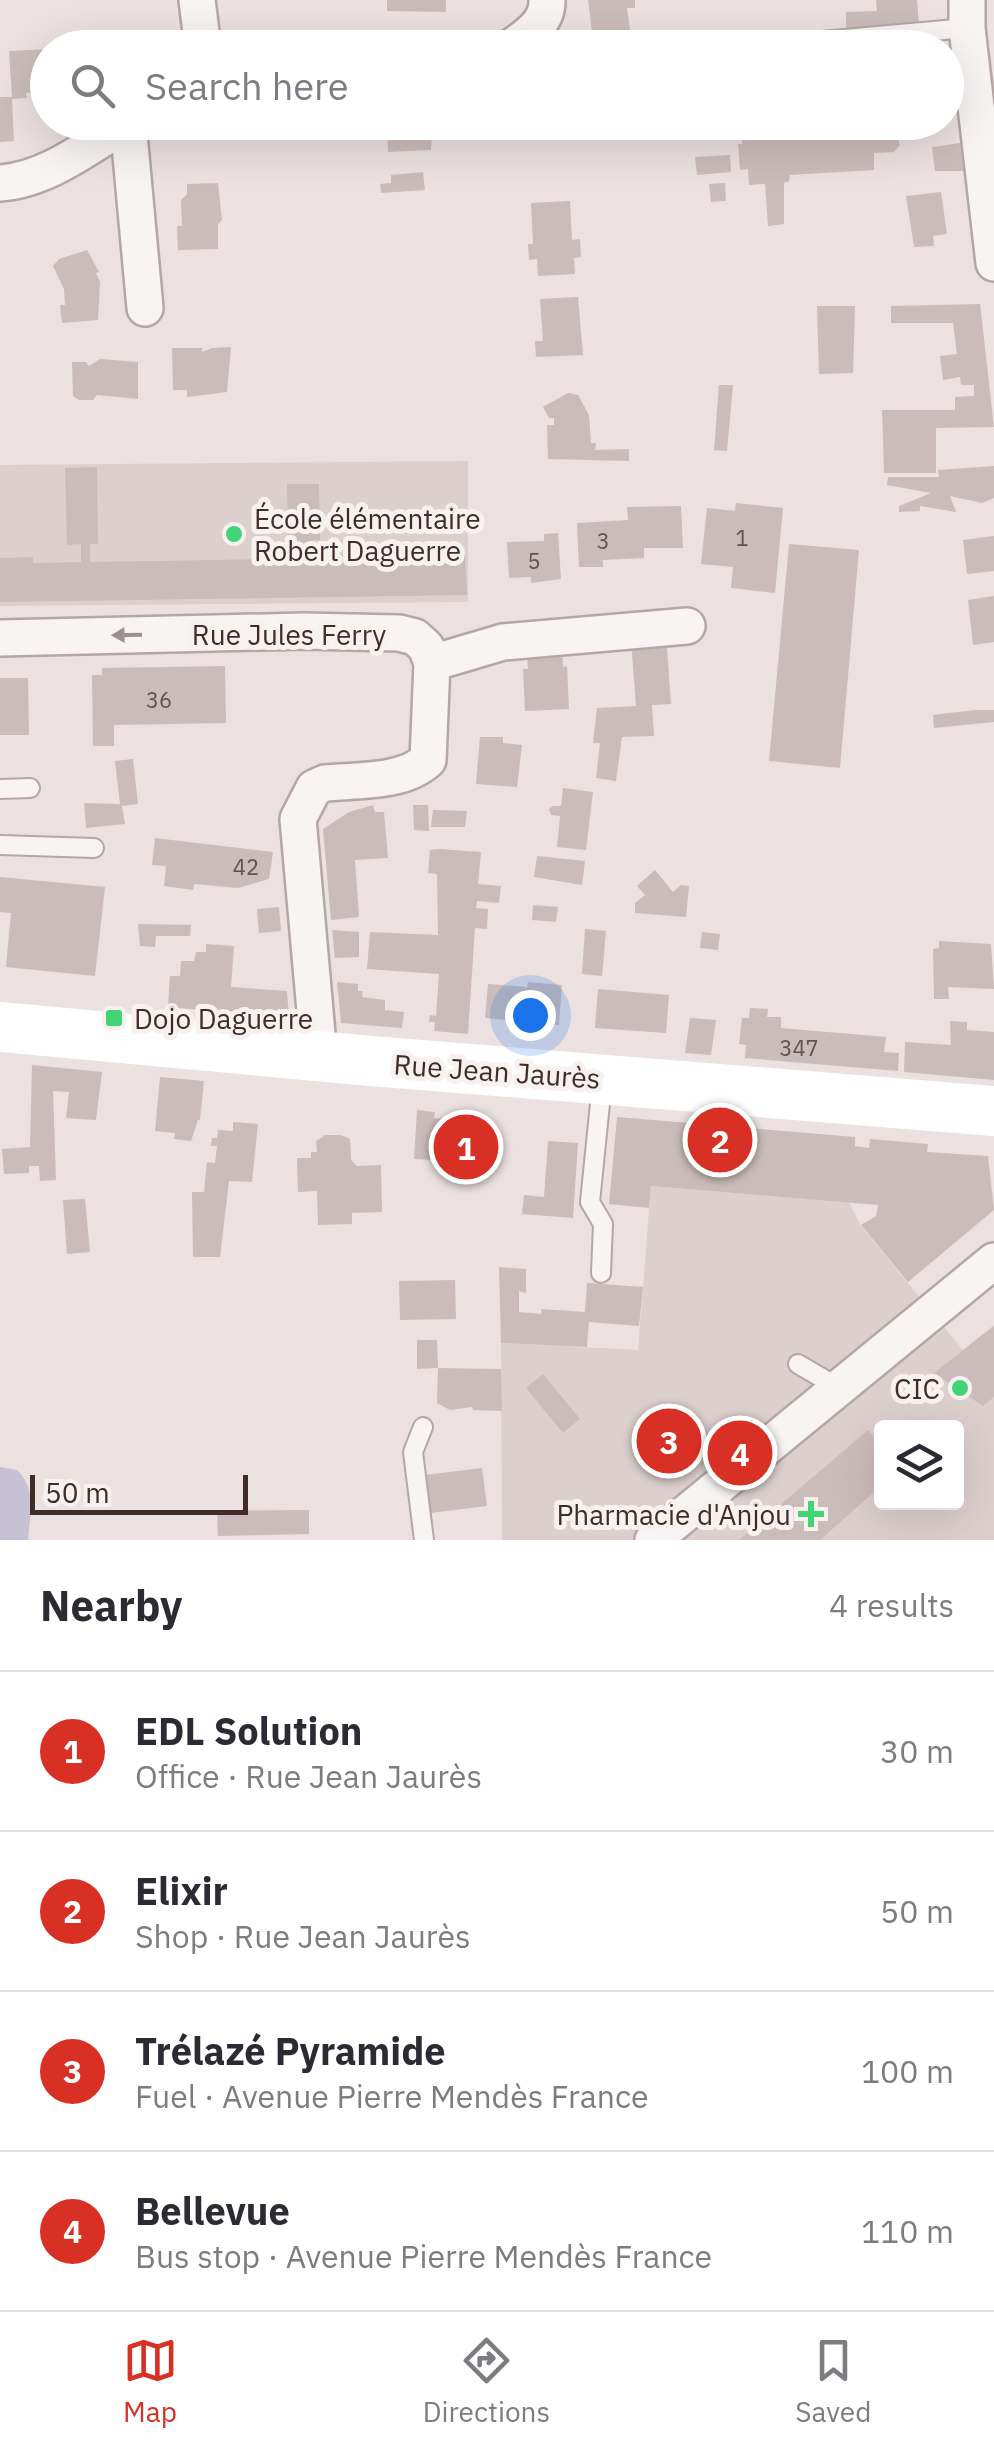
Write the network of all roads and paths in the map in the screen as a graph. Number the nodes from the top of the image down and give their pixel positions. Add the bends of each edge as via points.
1 (197, 0) edge
2 (547, 0) edge
3 (967, 14) edge
4 (200, 30) edge
5 (534, 30) edge
6 (867, 30) edge
7 (99, 140) edge
8 (130, 140) edge
9 (0, 183) edge
10 (994, 263) edge
11 (145, 308) dead end
12 (687, 626) dead end
13 (0, 638) edge
14 (432, 664) junction
15 (30, 788) dead end
16 (0, 789) edge
17 (0, 845) edge
18 (94, 848) dead end
19 (0, 1027) edge
20 (319, 1056) junction
21 (602, 1079) junction
22 (994, 1111) edge
23 (994, 1261) edge
24 (600, 1273) dead end
25 (798, 1364) dead end
26 (839, 1388) junction
27 (423, 1427) dead end
28 (424, 1540) edge
29 (653, 1540) edge

1 - 4 street
2 - 5 street
3 - 6 lane
3 - 10 street
7 - 9 street via 44,173
8 - 11 street
12 - 14 street via 504,642
14 -> 13 street, Rue Jules Ferry via 416,637 399,633
14 - 20 street via 428,760 402,775 325,783 314,788 298,819
15 - 16 lane
17 - 18 lane
19 - 20 main road, Rue Jean Jaurès
20 - 21 main road, Rue Jean Jaurès
21 - 22 main road, Rue Jean Jaurès
21 - 24 lane via 590,1202 603,1224
23 - 26 street
25 - 26 lane
26 - 29 street
27 - 28 lane via 412,1452

